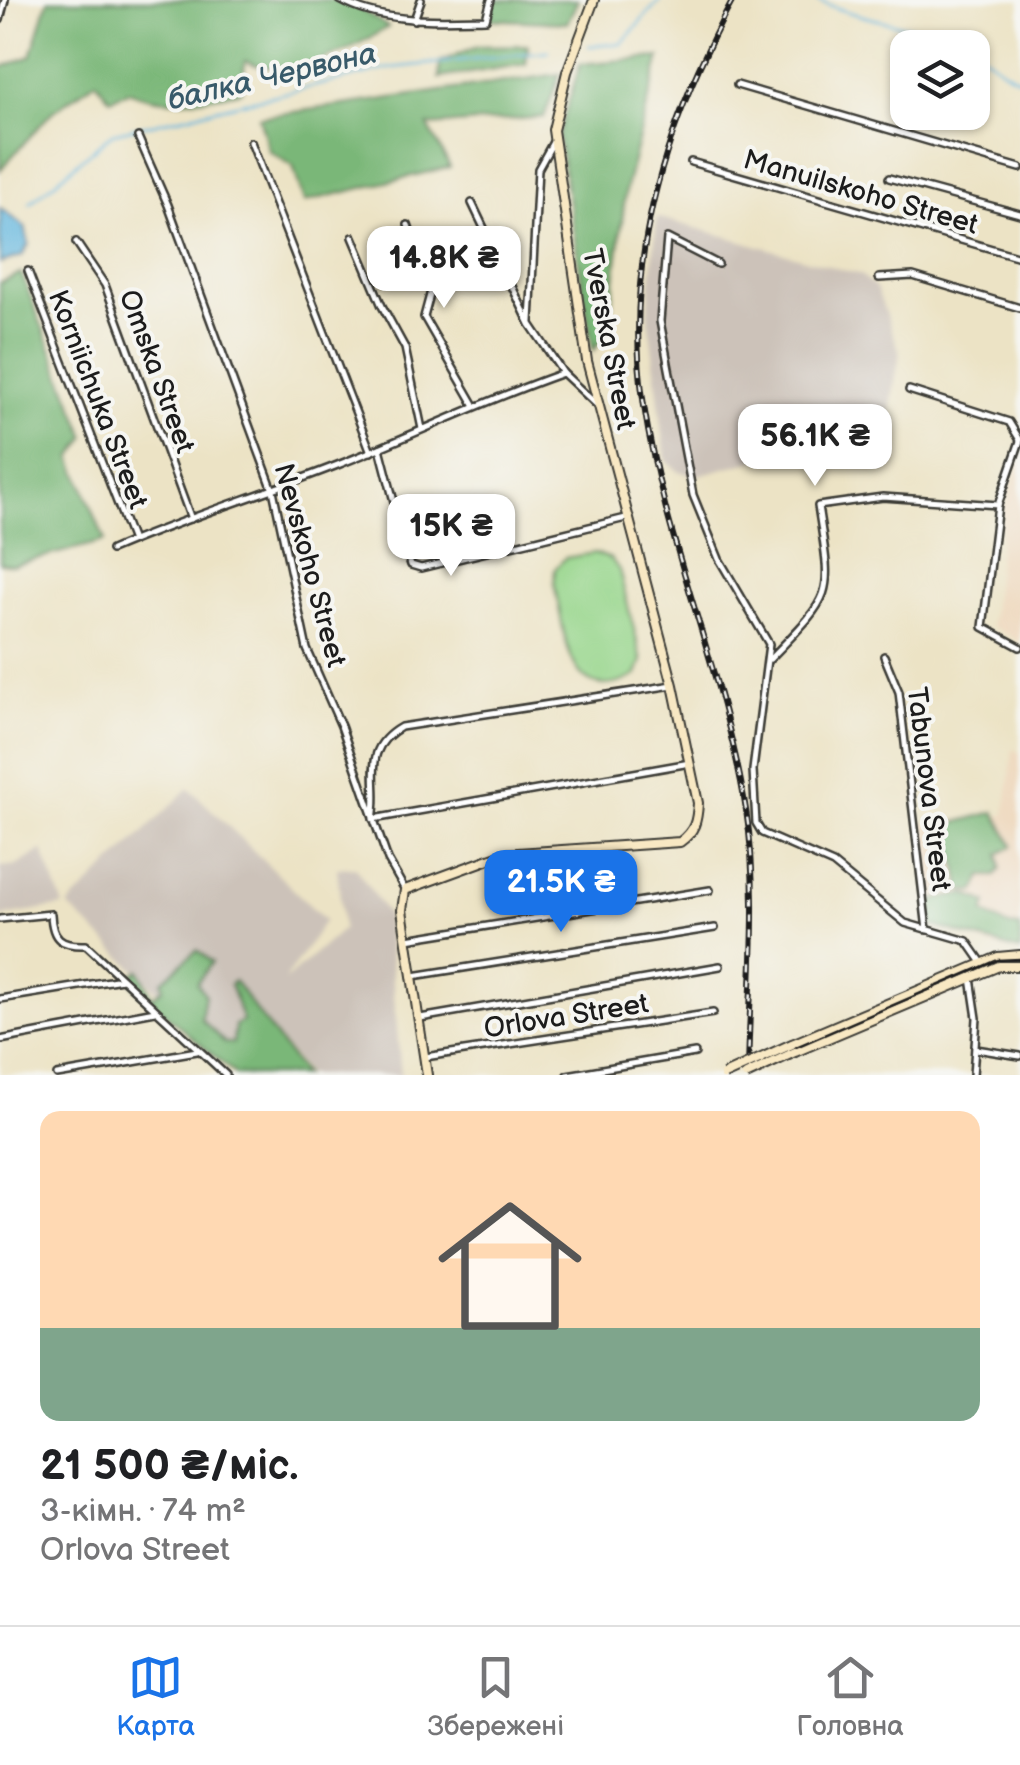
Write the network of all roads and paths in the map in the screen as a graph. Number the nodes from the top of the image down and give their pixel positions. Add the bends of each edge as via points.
1 (5, 0) edge
2 (340, 0) edge
3 (358, 0) edge
4 (420, 0) edge
5 (491, 0) edge
6 (594, 0) edge
7 (355, 9) junction
8 (0, 20) edge
9 (414, 20) junction
10 (737, 85) dead end
11 (138, 137) dead end
12 (554, 140) junction
13 (250, 142) dead end
14 (691, 162) dead end
15 (1020, 168) edge
16 (889, 178) dead end
17 (472, 203) dead end
18 (1020, 214) edge
19 (408, 224) dead end
20 (353, 237) dead end
21 (76, 242) dead end
22 (1020, 258) edge
23 (718, 264) dead end
24 (28, 271) dead end
25 (879, 278) dead end
26 (1020, 308) edge
27 (530, 324) junction
28 (563, 373) junction
29 (910, 390) dead end
30 (474, 404) junction
31 (597, 405) junction
32 (422, 429) junction
33 (1020, 440) edge
34 (380, 448) junction
35 (371, 452) junction
36 (273, 490) junction
37 (998, 504) junction
38 (626, 518) junction
39 (191, 519) junction
40 (132, 540) junction
41 (110, 550) dead end
42 (1020, 648) edge
43 (884, 656) dead end
44 (770, 659) junction
45 (673, 685) junction
46 (690, 762) junction
47 (374, 819) junction
48 (405, 890) junction
49 (710, 890) dead end
50 (0, 920) edge
51 (716, 928) dead end
52 (927, 930) junction
53 (407, 939) junction
54 (1020, 956) edge
55 (720, 966) dead end
56 (1020, 966) edge
57 (984, 968) junction
58 (413, 976) junction
59 (971, 978) junction
60 (122, 979) junction
61 (0, 999) edge
62 (155, 1012) junction
63 (713, 1013) dead end
64 (420, 1018) junction
65 (0, 1040) edge
66 (794, 1048) junction
67 (976, 1049) junction
68 (197, 1051) junction
69 (695, 1053) dead end
70 (1020, 1056) edge
71 (425, 1057) junction
72 (57, 1075) edge
73 (226, 1075) edge
74 (427, 1075) edge
75 (567, 1075) edge
76 (724, 1075) edge
77 (746, 1075) edge
78 (974, 1075) edge

1 - 8 street
2 - 7 street
3 - 7 street
4 - 9 street
5 - 9 street via 486,19
6 - 12 main road, Tverska Street via 567,72
7 - 9 street
10 - 15 street
11 - 36 street, Nevskoho Street
12 - 27 street via 538,170
12 - 31 main road, Tverska Street
13 - 35 street
14 - 22 street, Manuilskoho Street
16 - 18 street
17 - 27 street
19 - 30 street via 431,291 424,318
20 - 32 street via 405,348
21 - 39 street, Omska Street via 105,285
23 - 44 street via 667,238 660,321 694,495 719,559 764,631
24 - 40 street, Korniichuka Street
25 - 26 street via 913,276
27 - 28 street
28 - 30 street
28 - 31 street
29 - 33 street via 1009,422
30 - 32 street
31 - 38 main road, Tverska Street
32 - 34 street
33 - 37 street
34 - 35 street
34 - 38 street via 412,565 421,568
35 - 36 street
36 - 39 street
36 - 47 street, Nevskoho Street via 307,649
37 - 42 street via 982,627
37 - 44 street via 882,497 818,506 829,577 825,594
38 - 45 main road, Tverska Street
39 - 40 street
40 - 41 street
43 - 52 street, Tabunova Street via 899,692
44 - 52 street via 753,770 756,824 833,864 905,923
45 - 46 main road, Tverska Street
45 - 47 street via 401,728 382,740 372,762
46 - 47 street
46 - 48 main road, Tverska Street via 697,820 680,842 504,854
47 - 48 street, Nevskoho Street
48 - 53 main road
49 - 53 street
50 - 60 street via 52,914 58,940 86,944
51 - 58 street
52 - 57 street via 967,941
53 - 58 main road
54 - 57 main road via 998,957
55 - 64 street, Orlova Street
56 - 57 main road
57 - 59 main road
57 - 66 main road
58 - 64 main road
59 - 66 main road
59 - 67 street
60 - 61 street
60 - 62 street
62 - 65 street
62 - 68 street
63 - 71 street, Orlova Street
64 - 71 main road
66 - 76 main road, bridge
66 - 77 main road, bridge
67 - 70 street
67 - 78 street
68 - 72 street
68 - 73 street
69 - 75 street
71 - 74 main road

